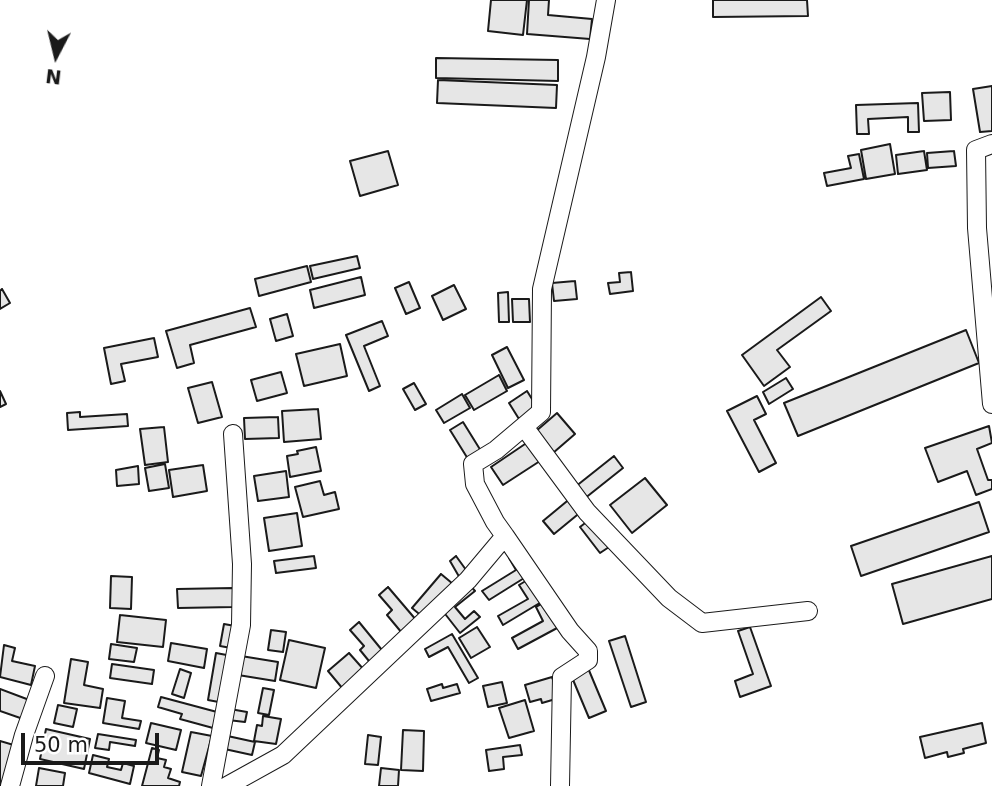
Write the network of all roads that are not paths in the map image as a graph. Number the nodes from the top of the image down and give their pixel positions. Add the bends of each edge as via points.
1 (606, 0) edge
2 (992, 144) edge
3 (992, 404) edge
4 (525, 428) junction
5 (233, 434) dead end
6 (505, 537) junction
7 (808, 611) dead end
8 (45, 676) dead end
9 (10, 786) edge
10 (211, 786) edge
11 (227, 786) edge
12 (560, 786) edge

1 - 4 street via 542,289 541,412
2 - 3 street via 976,150 977,228
4 - 6 street via 473,464 475,484
4 - 7 street via 587,512 669,598 702,623
5 - 10 street via 242,564 241,625
6 - 11 street via 468,580 283,755
6 - 12 street via 588,652 588,660 562,677
8 - 9 street

